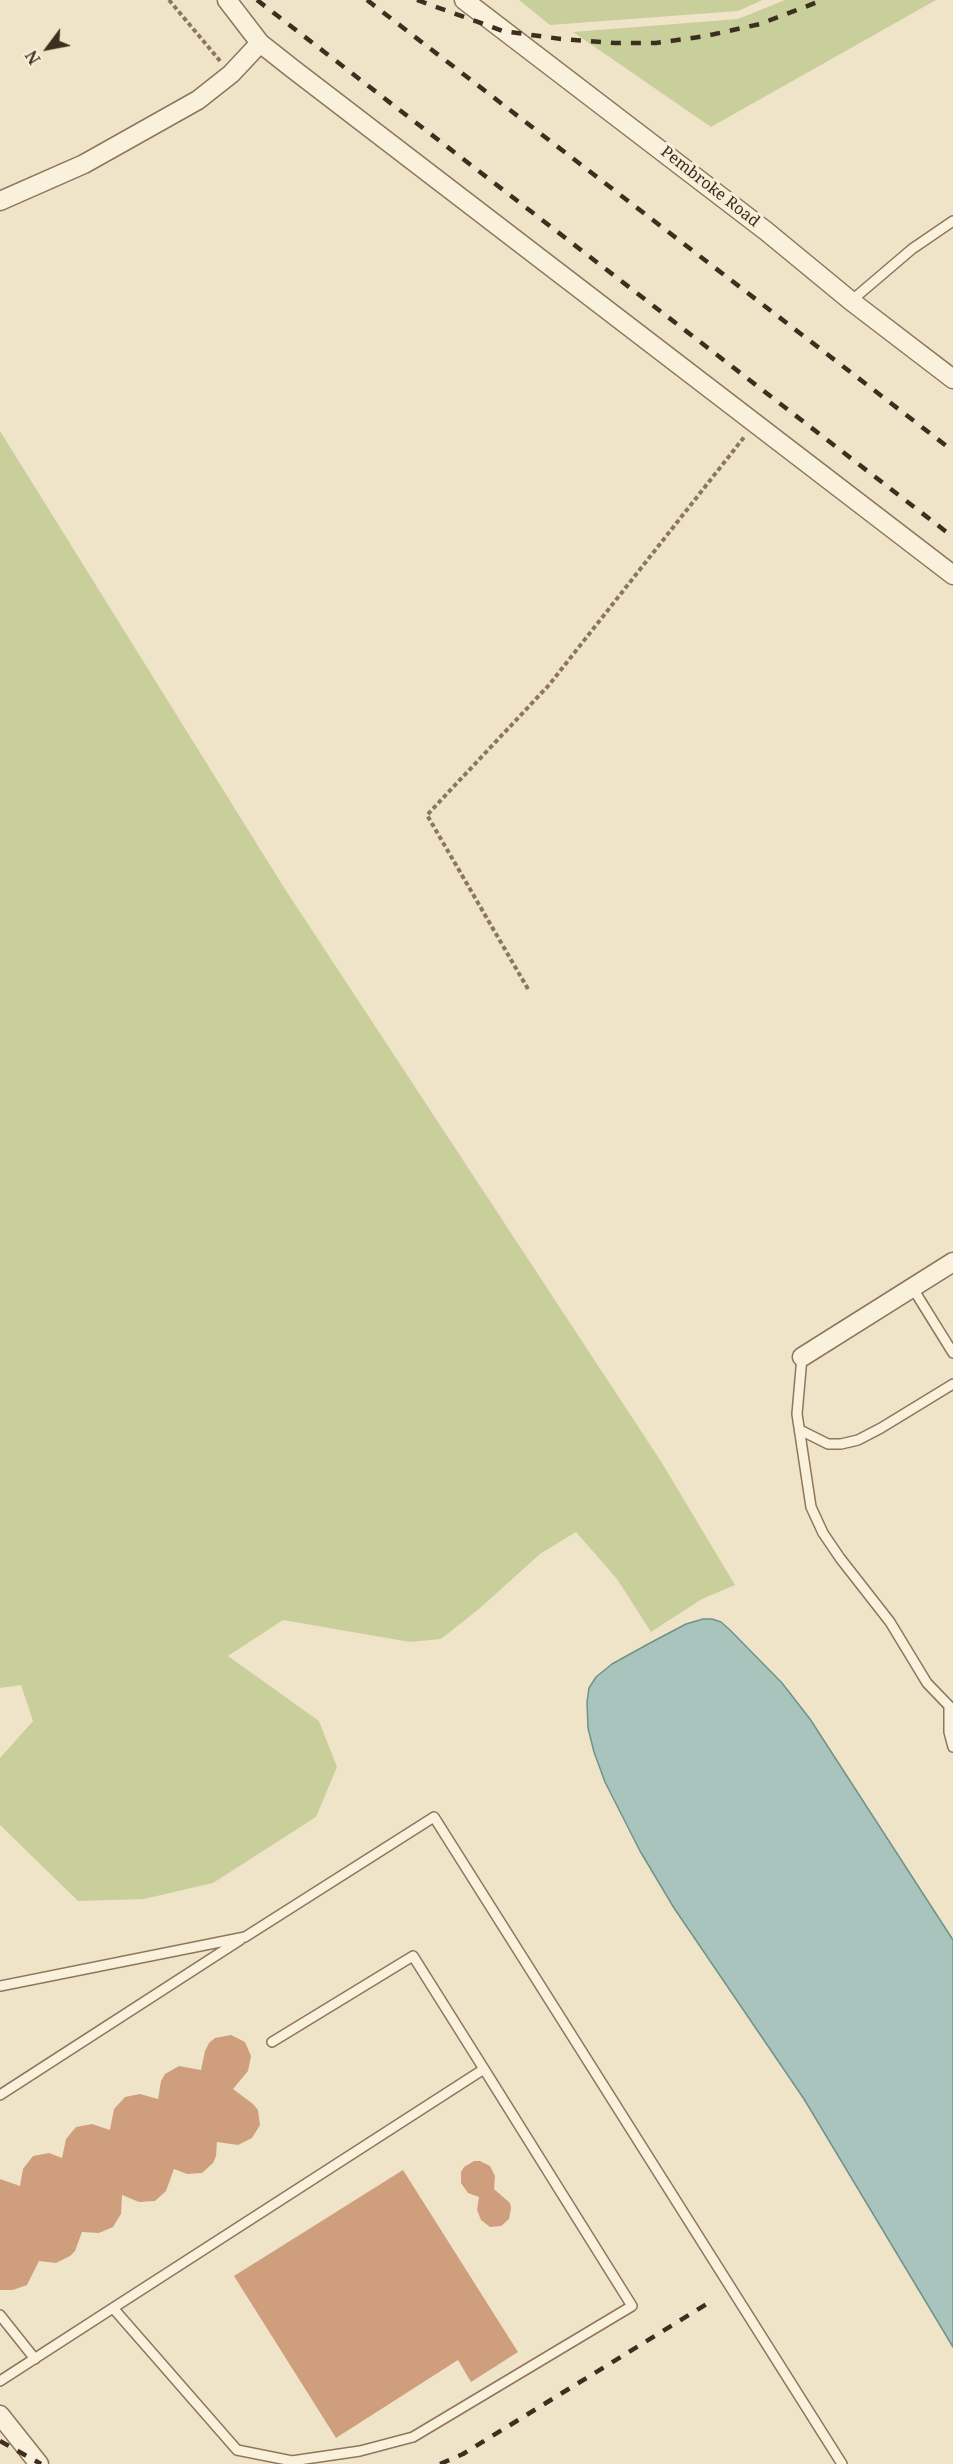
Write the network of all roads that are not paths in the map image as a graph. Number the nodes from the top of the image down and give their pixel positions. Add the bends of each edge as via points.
1 (227, 0) edge
2 (464, 0) edge
3 (260, 43) junction
4 (0, 201) edge
5 (953, 221) edge
6 (851, 301) junction
7 (953, 379) edge
8 (953, 575) edge
9 (953, 1262) edge
10 (912, 1287) junction
11 (953, 1353) edge
12 (802, 1357) joint
13 (953, 1384) edge
14 (800, 1430) junction
15 (951, 1709) edge
16 (953, 1747) edge
17 (245, 1937) junction
18 (0, 1986) edge
19 (272, 2042) dead end
20 (484, 2069) junction
21 (0, 2095) edge
22 (113, 2308) junction
23 (0, 2315) edge
24 (34, 2359) junction
25 (0, 2381) edge
26 (0, 2415) edge
27 (39, 2464) edge
28 (842, 2464) edge

1 - 3 street
2 - 6 street, Pembroke Road via 766,231
3 - 4 street via 231,74 198,100 84,164
3 - 8 street
5 - 6 lane via 912,249
6 - 7 street, Pembroke Road
9 - 10 street
10 - 11 lane
10 - 12 street
12 - 14 lane via 797,1414
13 - 14 lane via 858,1440 828,1444
14 - 15 lane via 809,1498 823,1533 890,1622 927,1683
15 - 16 lane via 949,1732
17 - 18 lane
17 - 21 lane
17 - 28 lane via 434,1817
19 - 20 lane via 413,1956
20 - 22 lane
20 - 22 lane via 632,2306 413,2437 360,2451 292,2461 237,2450
22 - 24 lane
23 - 24 lane
24 - 25 lane
26 - 27 street

